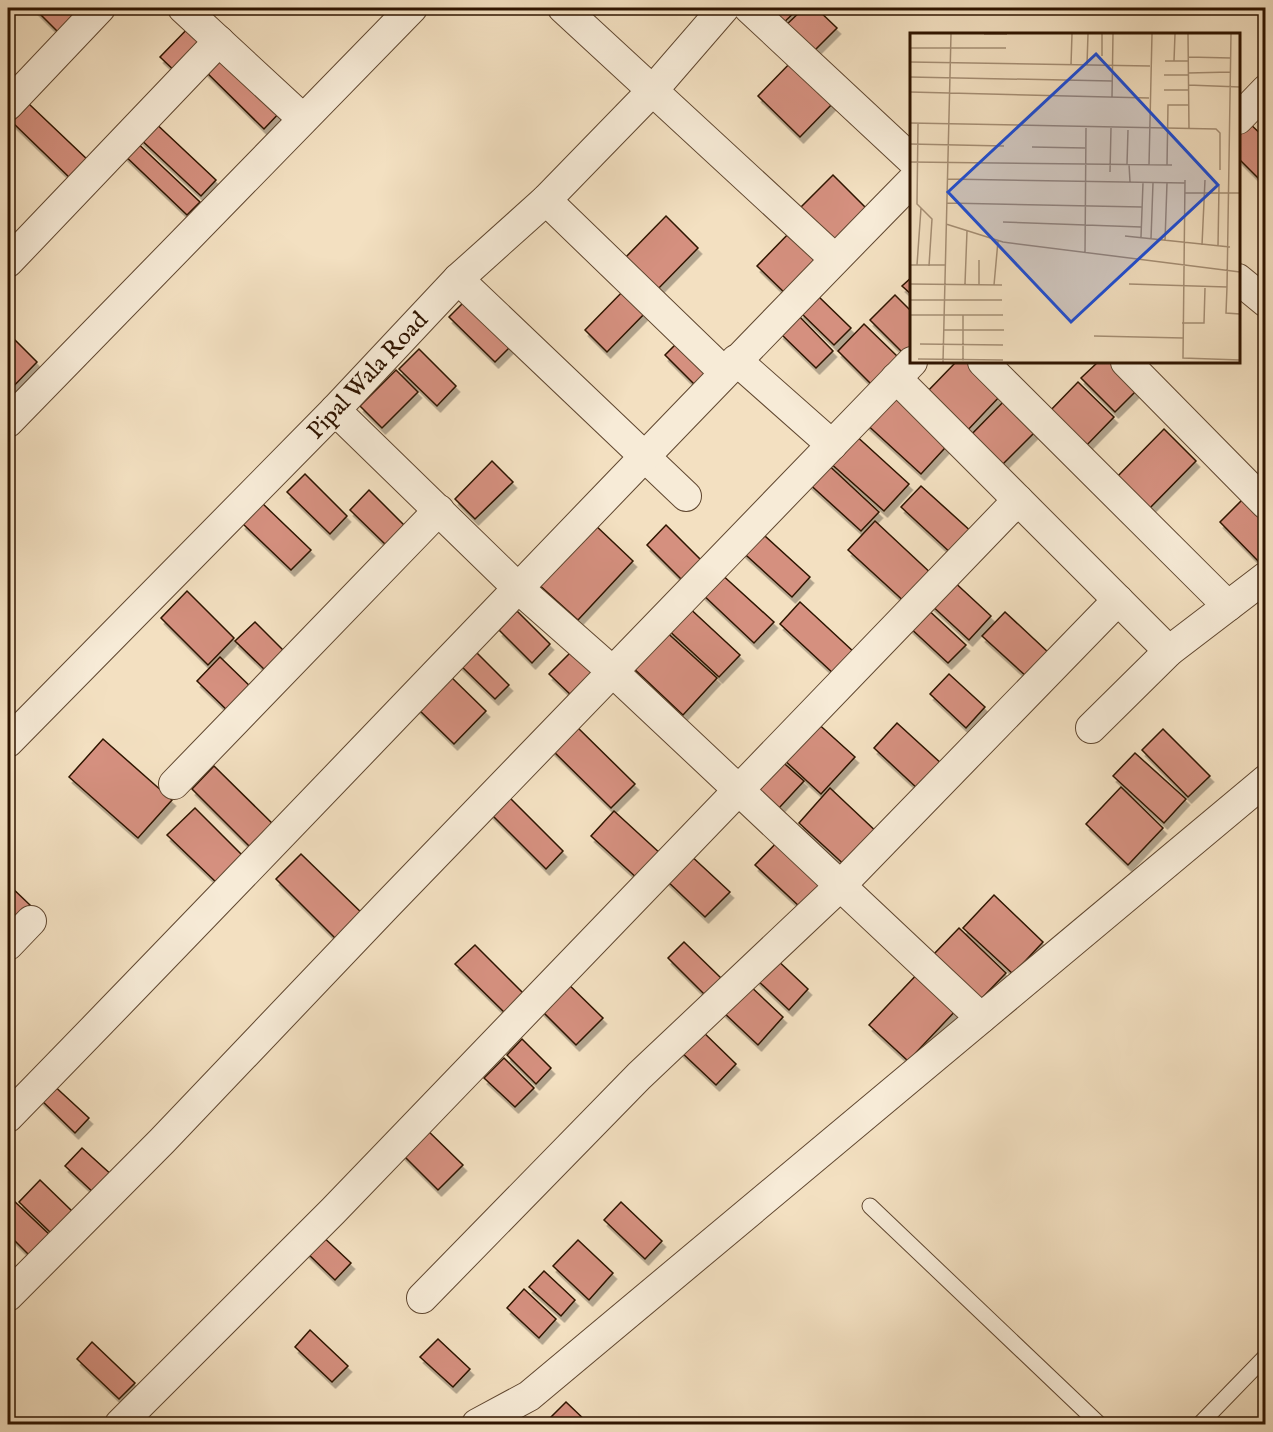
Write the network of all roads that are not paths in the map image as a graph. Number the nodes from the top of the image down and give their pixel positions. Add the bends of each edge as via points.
1 (100, 8) edge
2 (183, 8) edge
3 (412, 8) edge
4 (563, 8) edge
5 (724, 8) edge
6 (749, 8) edge
7 (219, 41) junction
8 (653, 90) junction
9 (10, 98) edge
10 (303, 119) junction
11 (910, 158) edge
12 (910, 183) edge
13 (546, 200) junction
14 (835, 259) junction
15 (8, 262) edge
16 (458, 279) junction
17 (1240, 280) edge
18 (1266, 302) edge
19 (984, 363) edge
20 (1127, 363) edge
21 (730, 366) junction
22 (904, 370) edge
23 (335, 410) junction
24 (8, 422) edge
25 (832, 445) junction
26 (645, 456) junction
27 (686, 496) dead end
28 (1018, 500) junction
29 (1266, 504) edge
30 (440, 510) junction
31 (1266, 577) edge
32 (519, 589) junction
33 (1118, 600) junction
34 (1228, 606) junction
35 (1169, 651) junction
36 (612, 671) junction
37 (1091, 728) dead end
38 (8, 742) edge
39 (1266, 780) edge
40 (174, 784) dead end
41 (739, 791) junction
42 (840, 886) junction
43 (31, 921) dead end
44 (8, 945) edge
45 (981, 1018) junction
46 (8, 1117) edge
47 (870, 1206) dead end
48 (8, 1296) edge
49 (422, 1298) dead end
50 (1266, 1356) edge
51 (492, 1421) edge
52 (120, 1425) edge
53 (1099, 1425) edge
54 (1200, 1425) edge

1 - 9 street
2 - 7 street
3 - 10 street
4 - 8 street
5 - 8 street, Pipal Wala Road
6 - 11 street
7 - 10 street
7 - 15 street
8 - 13 street, Pipal Wala Road
8 - 14 street
10 - 24 street
12 - 14 street
13 - 16 street, Pipal Wala Road
13 - 21 street
14 - 21 street
16 - 23 street, Pipal Wala Road
16 - 26 street
17 - 18 street
19 - 34 street
20 - 29 street
21 - 25 street
21 - 26 street
22 - 25 street
22 - 28 street
23 - 30 street
23 - 38 street, Pipal Wala Road
25 - 36 street
26 - 27 street
26 - 32 street
28 - 33 street
28 - 41 street
30 - 32 street
30 - 40 street
31 - 34 street
32 - 36 street
32 - 46 street
33 - 35 street
33 - 42 street
34 - 35 street
35 - 37 street
36 - 41 street
36 - 48 street via 162,1141
39 - 45 street
41 - 42 street
41 - 52 street
42 - 45 street
42 - 49 street via 639,1076
43 - 44 street
45 - 51 street via 529,1396
47 - 53 lane
50 - 54 lane

